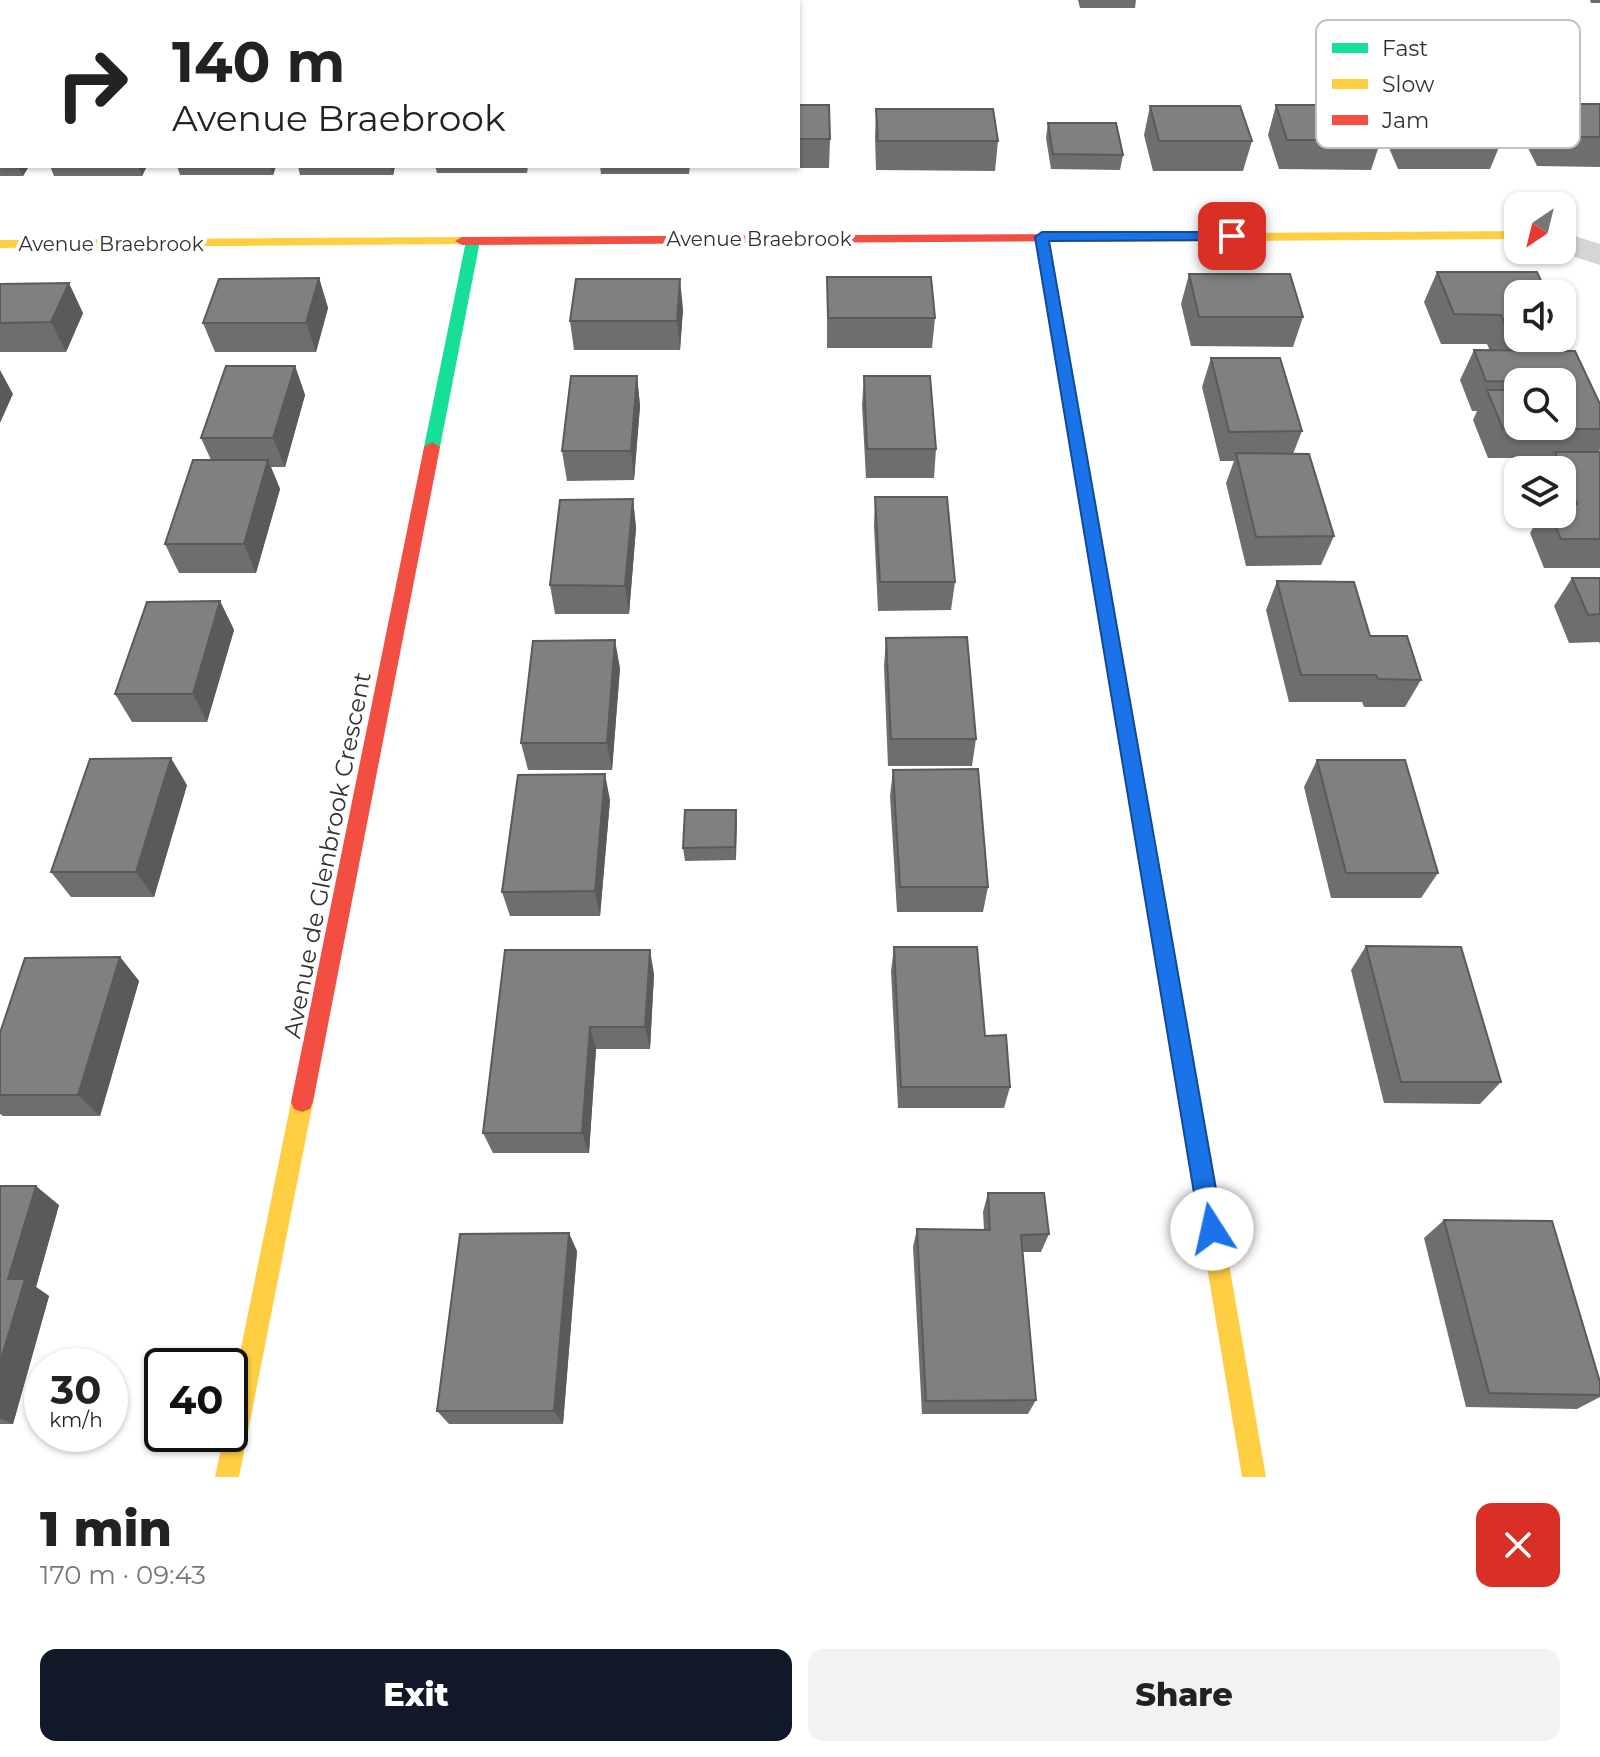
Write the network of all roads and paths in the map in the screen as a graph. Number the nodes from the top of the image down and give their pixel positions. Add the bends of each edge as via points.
1 (1504, 235) edge
2 (1042, 237) junction
3 (473, 241) junction
4 (0, 244) edge
5 (1576, 247) edge
6 (1600, 255) edge
7 (227, 1477) edge
8 (1254, 1477) edge

1 - 2 street, Avenue Braebrook
2 - 3 street, Avenue Braebrook
2 - 8 street
3 - 4 street, Avenue Braebrook
3 - 7 street, Avenue de Glenbrook Crescent
5 - 6 street

